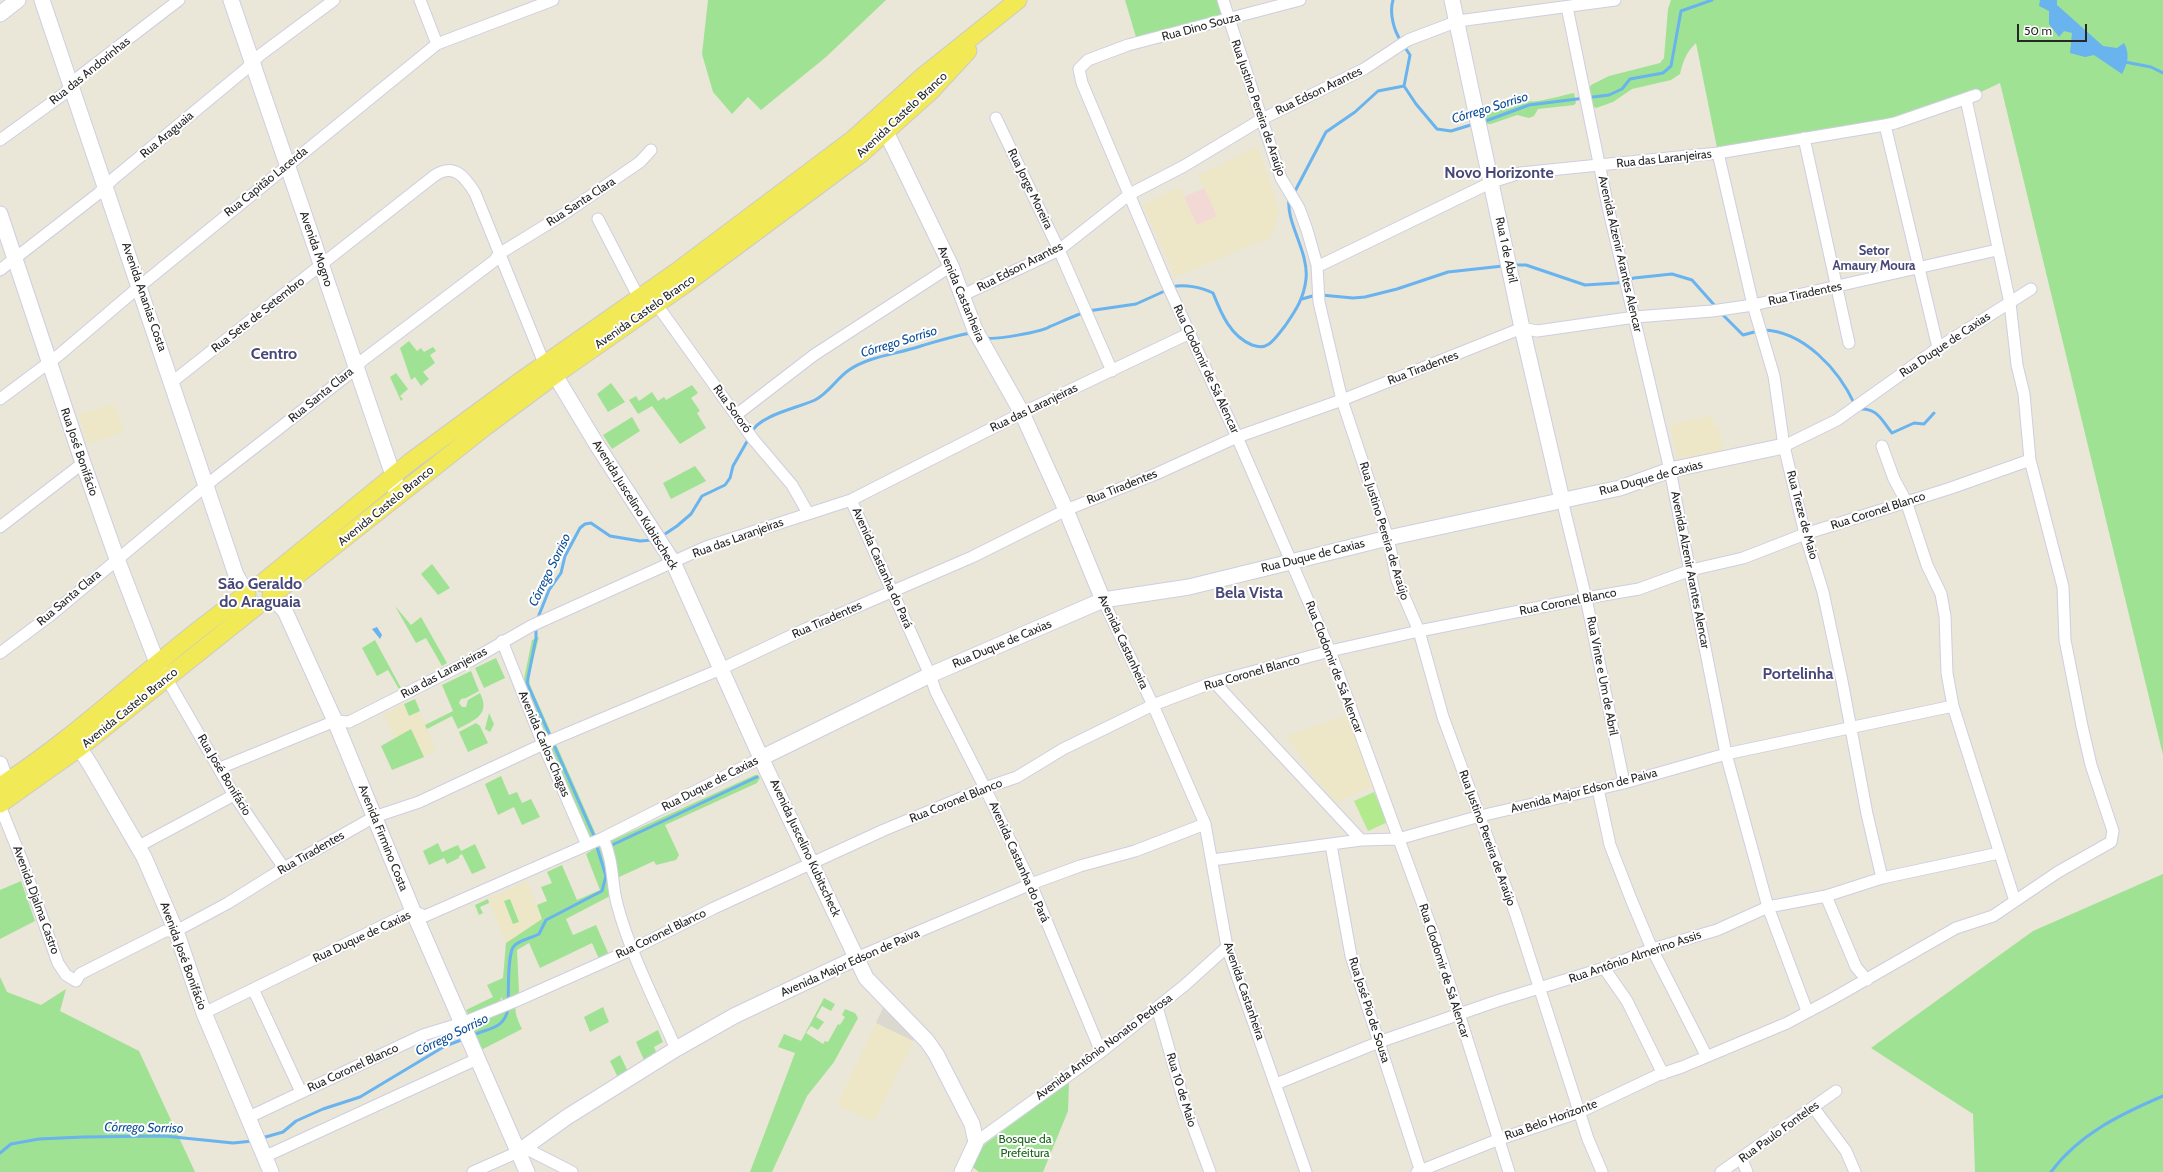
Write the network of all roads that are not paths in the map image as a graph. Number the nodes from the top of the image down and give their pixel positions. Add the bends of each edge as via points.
1 (18, 0) edge
2 (42, 0) edge
3 (179, 0) edge
4 (231, 0) edge
5 (334, 0) edge
6 (420, 0) edge
7 (553, 0) edge
8 (1018, 0) edge
9 (1223, 0) edge
10 (1300, 0) edge
11 (1452, 0) edge
12 (1615, 0) edge
13 (1567, 7) junction
14 (1005, 11) junction
15 (0, 14) edge
16 (1228, 20) junction
17 (1458, 20) junction
18 (437, 44) junction
19 (1103, 55) joint
20 (252, 63) junction
21 (71, 85) junction
22 (996, 118) dead end
23 (1262, 119) junction
24 (1885, 125) junction
25 (886, 132) junction
26 (1804, 138) junction
27 (0, 140) edge
28 (651, 150) dead end
29 (1718, 153) junction
30 (288, 165) junction
31 (1599, 166) junction
32 (438, 174) joint
33 (1492, 182) junction
34 (105, 187) junction
35 (1130, 194) junction
36 (0, 214) edge
37 (598, 219) dead end
38 (1059, 250) junction
39 (1997, 250) junction
40 (499, 254) junction
41 (15, 258) junction
42 (1317, 265) junction
43 (322, 266) junction
44 (951, 266) junction
45 (1918, 267) junction
46 (0, 270) edge
47 (140, 286) junction
48 (1837, 287) junction
49 (2031, 289) dead end
50 (963, 295) junction
51 (648, 298) junction
52 (2010, 303) junction
53 (1753, 305) junction
54 (1635, 317) junction
55 (1522, 328) junction
56 (1190, 333) junction
57 (1849, 343) dead end
58 (1938, 348) junction
59 (49, 362) junction
60 (357, 366) junction
61 (550, 369) junction
62 (1112, 371) junction
63 (172, 382) junction
64 (0, 399) edge
65 (1342, 400) junction
66 (1022, 413) junction
67 (736, 415) junction
68 (1237, 437) junction
69 (1784, 446) junction
70 (1882, 446) dead end
71 (2030, 460) junction
72 (83, 463) junction
73 (1670, 470) junction
74 (393, 475) junction
75 (207, 485) junction
76 (394, 499) junction
77 (852, 500) junction
78 (1562, 500) junction
79 (1906, 501) junction
80 (1066, 510) junction
81 (808, 513) junction
82 (0, 527) edge
83 (326, 530) junction
84 (1805, 534) junction
85 (1388, 538) junction
86 (336, 545) junction
87 (117, 559) junction
88 (1290, 560) junction
89 (673, 562) junction
90 (1691, 570) junction
91 (236, 575) junction
92 (266, 589) junction
93 (892, 590) junction
94 (1586, 598) junction
95 (252, 600) junction
96 (1103, 600) junction
97 (228, 607) junction
98 (1419, 631) junction
99 (502, 641) junction
100 (1330, 651) junction
101 (0, 653) edge
102 (158, 663) junction
103 (721, 669) junction
104 (930, 675) junction
105 (1214, 682) junction
106 (162, 683) junction
107 (1153, 705) junction
108 (1953, 706) junction
109 (335, 721) junction
110 (1850, 729) junction
111 (70, 734) junction
112 (549, 742) junction
113 (79, 748) junction
114 (1726, 754) junction
115 (762, 758) junction
116 (0, 764) edge
117 (220, 768) junction
118 (1624, 783) junction
119 (3, 784) edge
120 (985, 788) junction
121 (1598, 789) junction
122 (234, 795) junction
123 (0, 805) edge
124 (1480, 816) junction
125 (374, 817) junction
126 (1205, 824) junction
127 (1398, 839) junction
128 (1361, 840) junction
129 (595, 841) junction
130 (1331, 845) junction
131 (139, 846) junction
132 (1999, 853) junction
133 (1212, 860) junction
134 (812, 863) junction
135 (284, 868) junction
136 (1882, 878) junction
137 (1031, 884) junction
138 (1826, 896) junction
139 (2015, 901) junction
140 (1768, 907) junction
141 (413, 911) junction
142 (176, 931) junction
143 (1227, 947) junction
144 (633, 949) junction
145 (1652, 949) junction
146 (856, 958) junction
147 (1604, 968) junction
148 (80, 974) joint
149 (1867, 980) junction
150 (253, 989) junction
151 (1539, 989) junction
152 (1157, 1007) junction
153 (1807, 1011) junction
154 (204, 1013) junction
155 (1459, 1015) junction
156 (463, 1025) junction
157 (1379, 1042) junction
158 (676, 1049) junction
159 (1101, 1052) junction
160 (475, 1053) junction
161 (1706, 1055) junction
162 (1663, 1074) junction
163 (1276, 1084) junction
164 (1836, 1091) dead end
165 (301, 1092) junction
166 (1813, 1107) junction
167 (1580, 1112) junction
168 (249, 1122) junction
169 (1498, 1140) junction
170 (976, 1142) junction
171 (522, 1150) junction
172 (262, 1152) junction
173 (1741, 1158) junction
174 (1420, 1171) edge
175 (271, 1172) edge
176 (474, 1172) edge
177 (527, 1172) edge
178 (572, 1172) edge
179 (964, 1172) edge
180 (1210, 1172) edge
181 (1306, 1172) edge
182 (1509, 1172) edge
183 (1602, 1172) edge
184 (1721, 1172) edge
185 (1747, 1172) edge
186 (1855, 1172) edge

1 - 15 street
2 - 21 street, Avenida Ananias Costa
3 - 21 street, Rua das Andorinhas
4 - 20 street, Avenida Mogno
5 - 20 street, Rua Araguaia
6 - 18 street
7 - 18 street, Rua Capitão Lacerda
8 - 14 main road, Avenida Castelo Branco
9 - 16 street, Rua Justino Pereira de Araújo
10 - 16 street, Rua Dino Souza
11 - 17 street, Rua 1 de Abril
12 - 13 street, Rua Edson Arantes
13 - 17 street, Rua Edson Arantes
13 - 31 street, Avenida Alzenir Arantes Alencar
14 - 25 main road, Avenida Castelo Branco via 941,81
14 - 51 main road, Avenida Castelo Branco via 922,77 853,139
16 - 19 street, Rua Dino Souza via 1128,45
16 - 23 street, Rua Justino Pereira de Araújo
17 - 23 street, Rua Edson Arantes via 1403,43 1364,69
17 - 33 street, Rua 1 de Abril
18 - 30 street, Rua Capitão Lacerda
19 - 35 street, Rua Clodomir de Sá Alencar via 1088,60 1079,69 1082,83
20 - 30 street, Avenida Mogno
20 - 34 street, Rua Araguaia
21 - 27 street, Rua das Andorinhas via 65,93
21 - 34 street, Avenida Ananias Costa
22 - 38 street, Rua Jorge Moreira
23 - 35 street, Rua Edson Arantes via 1184,166
23 - 42 street, Rua Justino Pereira de Araújo via 1281,178 1302,215
24 - 26 street, Rua das Laranjeiras
24 - 39 street, Rua das Laranjeiras via 1971,97
24 - 45 street
25 - 44 street, Avenida Castanheira
25 - 51 main road, Avenida Castelo Branco via 826,181
26 - 29 street, Rua das Laranjeiras
26 - 48 street
28 - 40 street, Rua Santa Clara via 640,162 564,214
29 - 31 street, Rua das Laranjeiras
29 - 53 street, Rua Treze de Maio
30 - 43 street, Avenida Mogno
30 - 47 street, Rua Capitão Lacerda
31 - 33 street, Rua das Laranjeiras via 1520,173
31 - 54 street, Avenida Alzenir Arantes Alencar
32 - 40 street, Avenida Juscelino Kubitscheck via 449,171 466,179 496,242
32 - 43 street, Rua Sete de Setembro
33 - 42 street, Rua das Laranjeiras
33 - 55 street, Rua 1 de Abril
34 - 41 street, Rua Araguaia
34 - 47 street, Avenida Ananias Costa
35 - 38 street, Rua Edson Arantes
35 - 56 street, Rua Clodomir de Sá Alencar
36 - 41 street, Rua José Bonifácio
37 - 51 street, Rua Sororó
38 - 50 street, Rua Edson Arantes
38 - 62 street, Rua Jorge Moreira
39 - 45 street, Rua Tiradentes
39 - 52 street
40 - 60 street, Rua Santa Clara via 494,261
40 - 61 street, Avenida Juscelino Kubitscheck
41 - 46 street, Rua Araguaia
41 - 59 street, Rua José Bonifácio
42 - 65 street, Rua Justino Pereira de Araújo via 1318,297
43 - 60 street, Avenida Mogno
43 - 63 street, Rua Sete de Setembro
44 - 50 street, Avenida Castanheira
44 - 67 street via 814,355
45 - 48 street, Rua Tiradentes
45 - 58 street
47 - 59 street, Rua Capitão Lacerda
47 - 63 street, Avenida Ananias Costa
48 - 53 street, Rua Tiradentes
48 - 57 street
49 - 52 street, Rua Duque de Caxias
50 - 66 street, Avenida Castanheira via 975,330
51 - 61 main road, Avenida Castelo Branco
51 - 67 street, Rua Sororó
52 - 58 street, Rua Duque de Caxias
52 - 71 street via 2017,365 2024,394
53 - 54 street, Rua Tiradentes
53 - 69 street, Rua Treze de Maio via 1774,376
54 - 55 street, Rua Tiradentes via 1537,331
54 - 73 street, Avenida Alzenir Arantes Alencar
55 - 65 street, Rua Tiradentes
55 - 78 street, Rua 1 de Abril
56 - 62 street, Rua das Laranjeiras
56 - 68 street, Rua Clodomir de Sá Alencar
58 - 69 street, Rua Duque de Caxias via 1837,420
59 - 64 street, Rua Capitão Lacerda
59 - 72 street, Rua José Bonifácio
60 - 74 street, Avenida Mogno
60 - 75 street, Rua Santa Clara
61 - 74 main road, Avenida Castelo Branco
61 - 76 main road, Avenida Castelo Branco
61 - 89 street, Avenida Juscelino Kubitscheck
62 - 66 street, Rua das Laranjeiras
63 - 75 street, Avenida Ananias Costa
65 - 68 street, Rua Tiradentes
65 - 85 street, Rua Justino Pereira de Araújo
66 - 77 street, Rua das Laranjeiras
66 - 80 street, Avenida Castanheira
67 - 81 street, Rua Sororó via 792,485
68 - 80 street, Rua Tiradentes via 1156,474
68 - 88 street, Rua Clodomir de Sá Alencar
69 - 73 street, Rua Duque de Caxias
69 - 84 street, Rua Treze de Maio
70 - 79 street
71 - 79 street, Rua Coronel Blanco
71 - 139 street, Rua Belo Horizonte via 2063,587 2065,640 2090,765 2112,825 2114,838 2104,847 2058,872
72 - 82 street
72 - 87 street, Rua José Bonifácio
73 - 78 street, Rua Duque de Caxias via 1620,488
73 - 90 street, Avenida Alzenir Arantes Alencar
74 - 76 street, Avenida Mogno via 397,488
74 - 83 main road, Avenida Castelo Branco
75 - 87 street, Rua Santa Clara
75 - 91 street, Avenida Ananias Costa
76 - 86 main road, Avenida Castelo Branco
77 - 81 street, Rua das Laranjeiras
77 - 93 street, Avenida Castanha do Pará
78 - 85 street, Rua Duque de Caxias
78 - 94 street, Rua Vinte e Um de Abril
79 - 84 street, Rua Coronel Blanco
79 - 108 street via 1927,565 1940,594 1945,616 1947,673
80 - 93 street, Rua Tiradentes via 972,557
80 - 96 street, Avenida Castanheira
81 - 89 street, Rua das Laranjeiras via 706,547
83 - 86 main road
83 - 92 main road, Avenida Castelo Branco
84 - 90 street, Rua Coronel Blanco via 1743,558
84 - 110 street, Rua Treze de Maio via 1823,592
85 - 88 street, Rua Duque de Caxias
85 - 98 street, Rua Justino Pereira de Araújo via 1399,586
86 - 92 main road, Avenida Castelo Branco
87 - 101 street, Rua Santa Clara via 52,614
87 - 102 street, Rua José Bonifácio
88 - 96 street, Rua Duque de Caxias via 1189,586
88 - 100 street, Rua Clodomir de Sá Alencar
89 - 99 street, Rua das Laranjeiras
89 - 103 street, Avenida Juscelino Kubitscheck
90 - 94 street, Rua Coronel Blanco via 1639,589
90 - 114 street, Avenida Alzenir Arantes Alencar
91 - 95 street, Avenida Ananias Costa
91 - 97 street via 236,589
92 - 95 main road, Avenida Castelo Branco via 254,583 248,590
92 - 109 street, Avenida Firmino Costa via 285,611
93 - 103 street, Rua Tiradentes
93 - 104 street, Avenida Castanha do Pará
94 - 98 street, Rua Coronel Blanco
94 - 118 street, Rua Vinte e Um de Abril
95 - 97 main road, Avenida Castelo Branco
95 - 106 main road, Avenida Castelo Branco via 236,621
96 - 104 street, Rua Duque de Caxias
96 - 107 street, Avenida Castanheira
97 - 102 main road, Avenida Castelo Branco
98 - 100 street, Rua Coronel Blanco
98 - 124 street, Rua Justino Pereira de Araújo via 1443,717
99 - 109 street, Rua das Laranjeiras via 470,661 349,722
99 - 112 street, Avenida Carlos Chagas
100 - 105 street, Rua Coronel Blanco
100 - 127 street, Rua Clodomir de Sá Alencar
102 - 106 street, Rua José Bonifácio
102 - 111 main road, Avenida Castelo Branco
103 - 112 street, Rua Tiradentes
103 - 115 street, Avenida Juscelino Kubitscheck
104 - 115 street, Rua Duque de Caxias
104 - 120 street, Avenida Castanha do Pará via 936,692
105 - 107 street, Rua Coronel Blanco
105 - 128 street
106 - 113 main road, Avenida Castelo Branco
106 - 117 street, Rua José Bonifácio
107 - 120 street, Rua Coronel Blanco via 1063,750 1017,777
107 - 126 street, Avenida Castanheira
108 - 110 street, Avenida Major Edson de Paiva
108 - 132 street
109 - 117 street, Rua das Laranjeiras
109 - 125 street, Avenida Firmino Costa
110 - 114 street, Avenida Major Edson de Paiva
110 - 136 street, Rua Treze de Maio
111 - 113 street, Avenida José Bonifácio
111 - 119 main road, Avenida Castelo Branco
112 - 125 street, Rua Tiradentes via 419,802
112 - 129 street, Avenida Carlos Chagas
113 - 123 main road, Avenida Castelo Branco
113 - 131 street, Avenida José Bonifácio
114 - 118 street, Avenida Major Edson de Paiva
114 - 140 street, Avenida Alzenir Arantes Alencar
115 - 129 street, Rua Duque de Caxias
115 - 134 street, Avenida Juscelino Kubitscheck
116 - 119 street
117 - 122 street, Rua José Bonifácio
118 - 121 street, Avenida Major Edson de Paiva
120 - 134 street, Rua Coronel Blanco
120 - 137 street, Avenida Castanha do Pará
121 - 124 street, Avenida Major Edson de Paiva
121 - 145 street via 1610,845
122 - 131 street
122 - 135 street, Rua José Bonifácio
123 - 148 street, Avenida Djalma Castro via 58,962 66,974 76,981
124 - 127 street, Avenida Major Edson de Paiva
124 - 151 street, Rua Justino Pereira de Araújo via 1516,915
125 - 135 street, Rua Tiradentes
125 - 141 street, Avenida Firmino Costa
126 - 133 street, Avenida Castanheira
126 - 137 street, Avenida Major Edson de Paiva via 1135,851 1080,866
127 - 128 street, Avenida Major Edson de Paiva
127 - 155 street, Rua Clodomir de Sá Alencar via 1436,938
128 - 130 street, Avenida Major Edson de Paiva
129 - 141 street, Rua Duque de Caxias via 425,916
129 - 144 street, Avenida Carlos Chagas via 613,867 617,903
130 - 133 street, Avenida Major Edson de Paiva
130 - 157 street, Rua José Pio de Sousa via 1351,956
131 - 142 street, Avenida José Bonifácio
132 - 136 street, Rua Antônio Almerino Assis
132 - 139 street
133 - 143 street, Avenida Castanheira
134 - 144 street, Rua Coronel Blanco
134 - 146 street, Avenida Juscelino Kubitscheck
135 - 142 street, Rua Tiradentes via 228,903
136 - 138 street, Rua Antônio Almerino Assis
137 - 146 street, Avenida Major Edson de Paiva
137 - 159 street, Avenida Castanha do Pará
138 - 140 street, Rua Antônio Almerino Assis
138 - 149 street via 1856,967
139 - 149 street, Rua Belo Horizonte via 1993,916 1956,928
140 - 145 street, Rua Antônio Almerino Assis via 1717,930
140 - 153 street, Avenida Alzenir Arantes Alencar
141 - 150 street, Rua Duque de Caxias
141 - 156 street, Avenida Firmino Costa
142 - 148 street, Rua Tiradentes via 165,931
142 - 154 street, Avenida José Bonifácio
143 - 152 street, Avenida Antônio Nonato Pedrosa
143 - 163 street, Avenida Castanheira
144 - 156 street, Rua Coronel Blanco
144 - 158 street, Avenida Carlos Chagas
145 - 147 street, Rua Antônio Almerino Assis
145 - 161 street
146 - 158 street, Avenida Major Edson de Paiva via 734,1016
146 - 170 street, Avenida Juscelino Kubitscheck via 866,978 918,1031 936,1054 972,1124
147 - 151 street, Rua Antônio Almerino Assis
147 - 162 street via 1627,1002
149 - 153 street, Rua Belo Horizonte
150 - 154 street, Rua Duque de Caxias
150 - 165 street
151 - 155 street, Rua Antônio Almerino Assis
151 - 167 street, Rua Justino Pereira de Araújo
152 - 159 street, Avenida Antônio Nonato Pedrosa
152 - 180 street, Rua 10 de Maio via 1184,1102
153 - 161 street, Rua Belo Horizonte via 1787,1022
154 - 168 street, Avenida José Bonifácio
155 - 157 street, Rua Antônio Almerino Assis
155 - 169 street, Rua Clodomir de Sá Alencar
156 - 160 street, Avenida Firmino Costa
156 - 165 street, Rua Coronel Blanco via 423,1035
157 - 163 street, Rua Antônio Almerino Assis
157 - 174 street, Rua José Pio de Sousa
158 - 171 street, Avenida Major Edson de Paiva via 566,1117
159 - 170 street, Avenida Antônio Nonato Pedrosa
160 - 171 street, Avenida Firmino Costa
160 - 172 street
161 - 162 street, Rua Belo Horizonte
162 - 167 street, Rua Belo Horizonte
163 - 181 street, Avenida Castanheira
164 - 166 street, Rua Paulo Fonteles
165 - 168 street, Rua Coronel Blanco
166 - 173 street, Rua Paulo Fonteles
166 - 186 street via 1846,1151
167 - 169 street, Rua Belo Horizonte
167 - 183 street, Rua Justino Pereira de Araújo
168 - 172 street, Avenida José Bonifácio
169 - 174 street, Rua Belo Horizonte
169 - 182 street, Rua Clodomir de Sá Alencar
170 - 179 street
171 - 176 street
171 - 177 street, Avenida Firmino Costa
171 - 178 street
172 - 175 street, Avenida José Bonifácio
173 - 184 street, Rua Paulo Fonteles
173 - 185 street

